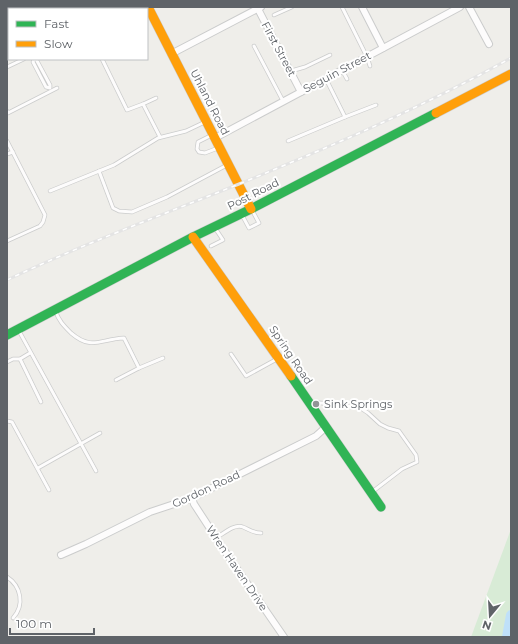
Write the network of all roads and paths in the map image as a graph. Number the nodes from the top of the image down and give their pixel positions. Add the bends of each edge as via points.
1 (148, 7) edge
2 (292, 7) edge
3 (342, 7) edge
4 (362, 7) edge
5 (460, 7) edge
6 (469, 7) edge
7 (259, 8) edge
8 (274, 15) dead end
9 (489, 44) dead end
10 (254, 46) dead end
11 (383, 48) junction
12 (171, 54) junction
13 (330, 55) dead end
14 (367, 57) junction
15 (22, 60) edge
16 (34, 60) edge
17 (103, 60) edge
18 (370, 66) dead end
19 (7, 67) edge
20 (342, 70) junction
21 (291, 71) junction
22 (511, 74) edge
23 (346, 78) dead end
24 (326, 79) junction
25 (58, 88) dead end
26 (50, 90) junction
27 (301, 92) junction
28 (156, 98) dead end
29 (283, 102) junction
30 (143, 104) junction
31 (376, 105) dead end
32 (7, 111) edge
33 (345, 117) junction
34 (206, 122) junction
35 (214, 136) junction
36 (160, 137) junction
37 (7, 141) edge
38 (288, 141) dead end
39 (220, 148) junction
40 (13, 152) junction
41 (7, 154) edge
42 (228, 164) junction
43 (100, 171) junction
44 (50, 191) dead end
45 (251, 209) junction
46 (241, 214) junction
47 (214, 226) junction
48 (193, 236) junction
49 (7, 241) edge
50 (211, 246) dead end
51 (55, 310) junction
52 (18, 330) junction
53 (7, 335) edge
54 (30, 353) junction
55 (231, 354) dead end
56 (163, 358) dead end
57 (279, 358) junction
58 (20, 359) junction
59 (7, 362) edge
60 (139, 368) junction
61 (116, 380) dead end
62 (308, 401) junction
63 (41, 402) dead end
64 (7, 421) edge
65 (326, 427) junction
66 (100, 432) dead end
67 (81, 443) junction
68 (38, 468) junction
69 (96, 471) dead end
70 (49, 490) dead end
71 (370, 493) junction
72 (192, 498) junction
73 (381, 508) dead end
74 (261, 533) dead end
75 (216, 538) junction
76 (61, 555) dead end
77 (7, 577) edge
78 (13, 618) dead end
79 (284, 637) edge

1 - 12 street, Uhland Road
2 - 8 lane
3 - 14 lane
4 - 11 street
5 - 11 street, Seguin Street
6 - 9 street
7 - 12 street
7 - 21 street, First Street
10 - 29 lane
11 - 14 street, Seguin Street
12 - 34 street, Uhland Road
13 - 21 lane
14 - 18 lane
14 - 20 street, Seguin Street
15 - 19 lane
16 - 26 lane via 33,62 46,87
17 - 30 lane via 128,110
20 - 23 lane
20 - 24 street, Seguin Street
21 - 27 street, First Street
22 - 45 street, Post Road
24 - 27 street, Seguin Street
24 - 33 lane
25 - 26 lane
26 - 32 lane via 8,113
27 - 29 street, Seguin Street
28 - 30 lane
29 - 35 street, Seguin Street
30 - 36 lane
31 - 33 lane
33 - 38 lane
34 - 35 street, Uhland Road
34 - 36 lane via 186,131
35 - 39 street, Uhland Road
35 - 39 lane via 198,142 197,149 204,154
36 - 43 lane
37 - 40 lane
39 - 42 street, Uhland Road
40 - 41 lane
40 - 49 lane via 45,214 40,226
42 - 43 lane via 167,197 132,212 113,208
42 - 45 street, Uhland Road
43 - 44 lane
45 - 46 street, Post Road
45 - 46 lane via 259,223 254,226 249,228
46 - 47 street, Post Road
47 - 48 street, Post Road
47 - 50 lane via 223,240
48 - 51 street, Post Road
48 - 57 street, Spring Road
51 - 52 street, Post Road
51 - 60 lane via 59,321 79,340 94,343 124,338
52 - 53 street, Post Road
52 - 54 lane
54 - 58 lane
54 - 67 lane
55 - 57 lane via 246,376
56 - 60 lane
57 - 62 street, Spring Road
58 - 59 lane
58 - 63 lane
60 - 61 lane
62 - 65 street, Spring Road
62 - 71 lane via 359,407 380,424 399,431 405,438 416,455 416,462 402,469
64 - 68 lane via 12,422
65 - 71 street, Spring Road
65 - 72 street, Gordon Road via 316,436
66 - 67 lane
67 - 68 lane
67 - 69 lane
68 - 70 lane
71 - 73 street, Spring Road
72 - 75 street, Wren Haven Drive
72 - 76 street, Gordon Road via 150,512
74 - 75 lane via 238,526
75 - 79 street, Wren Haven Drive
77 - 78 lane via 14,582 20,593 20,606

